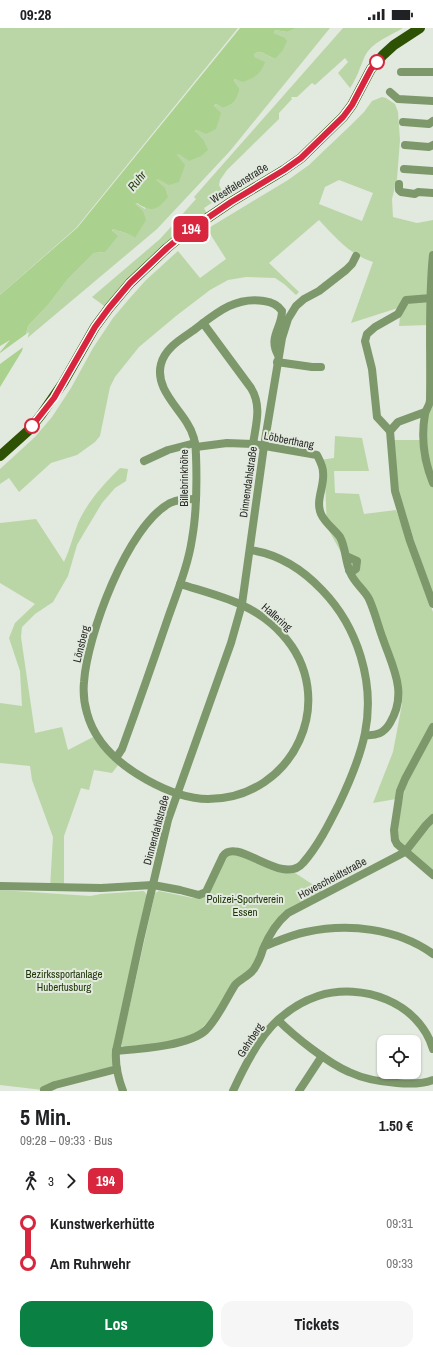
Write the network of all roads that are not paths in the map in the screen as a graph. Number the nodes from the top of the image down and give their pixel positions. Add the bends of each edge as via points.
1 (420, 28) edge
2 (401, 72) dead end
3 (433, 72) edge
4 (390, 92) dead end
5 (433, 100) edge
6 (433, 121) edge
7 (403, 122) dead end
8 (405, 145) dead end
9 (433, 145) edge
10 (404, 169) dead end
11 (433, 171) edge
12 (399, 184) dead end
13 (433, 193) edge
14 (433, 255) edge
15 (356, 256) dead end
16 (431, 298) junction
17 (202, 324) junction
18 (278, 358) junction
19 (321, 367) dead end
20 (425, 412) junction
21 (390, 431) junction
22 (254, 444) junction
23 (196, 445) junction
24 (264, 446) junction
25 (0, 456) edge
26 (144, 461) dead end
27 (433, 483) edge
28 (196, 499) junction
29 (250, 550) junction
30 (180, 584) junction
31 (431, 591) edge
32 (242, 604) junction
33 (433, 604) edge
34 (433, 727) edge
35 (365, 735) junction
36 (116, 758) junction
37 (177, 794) junction
38 (433, 818) edge
39 (405, 852) junction
40 (433, 875) edge
41 (153, 885) junction
42 (0, 886) edge
43 (265, 946) junction
44 (433, 954) edge
45 (278, 1020) junction
46 (433, 1049) edge
47 (116, 1051) junction
48 (322, 1056) junction
49 (117, 1068) junction
50 (433, 1080) edge
51 (384, 1082) junction
52 (44, 1090) edge
53 (123, 1091) edge
54 (233, 1091) edge
55 (300, 1091) edge
56 (381, 1091) edge

1 - 25 main road, Westfalenstraße via 383,55 371,69 343,117 301,158 184,234 130,283 95,327 63,383 41,415 29,430
2 - 3 street
4 - 5 street via 398,99
6 - 7 street via 429,124
8 - 9 street
10 - 11 street
12 - 13 street via 398,190 401,192
14 - 16 street
15 - 18 street, Dinnendahlstraße via 346,270 296,306 288,319
16 - 20 street via 430,401
16 - 21 street via 406,300 398,314 375,326 367,334 365,341 372,369 378,417
17 - 18 street, Billebrinkhöhe via 225,307 241,302 254,300 272,303 282,311 274,342
17 - 22 street via 256,397 258,409
17 - 23 street, Billebrinkhöhe via 171,347 163,358 160,369 167,394 187,423
18 - 19 street
18 - 24 street, Dinnendahlstraße
20 - 21 street via 398,422
20 - 27 street via 423,442
21 - 31 street via 395,491 410,541
22 - 23 street, Löbberthang
22 - 24 street, Löbberthang
23 - 26 street, Löbberthang via 168,450
23 - 28 street, Billebrinkhöhe
24 - 29 street, Dinnendahlstraße
24 - 35 street, Löbberthang via 317,455 323,472 320,512 340,537 349,570 365,592 376,614 396,674 398,704 388,727 374,736
28 - 30 street, Billebrinkhöhe via 192,541
28 - 36 street, Lönsberg via 171,502 149,521 130,548 108,593 98,622 85,674 85,703 95,732 103,746
29 - 32 street, Dinnendahlstraße
29 - 35 street via 277,558 298,570 319,587 341,614 355,640 363,666 368,705
30 - 32 street
30 - 36 street, Billebrinkhöhe via 122,749
31 - 33 street
32 - 37 street, Dinnendahlstraße via 231,643
32 - 37 street, Hallering via 277,629 298,658 308,693 304,731 284,766 251,791 214,799
34 - 39 street via 400,791 394,835 397,844
35 - 41 street via 342,797 318,841 301,865 294,870 229,851 223,856 208,890 203,894
36 - 37 street, Lönsberg via 141,777
37 - 41 street, Dinnendahlstraße via 168,820
38 - 39 street
39 - 40 street
39 - 43 street, Hovescheidtstraße via 288,913 273,928
41 - 42 street via 101,888
41 - 47 street, Dinnendahlstraße
43 - 44 street via 305,932 350,928 390,933 409,940
43 - 47 street, Hovescheidtstraße via 254,969 237,982 212,1022 201,1033 190,1040
45 - 46 street, Gehrberg via 296,1006 319,996 342,992 370,994 386,999 409,1012 425,1031
45 - 48 street
45 - 54 street, Gehrberg via 266,1032
47 - 49 street, Dinnendahlstraße
48 - 51 street via 348,1072
48 - 55 street
49 - 52 street
49 - 53 street, Dinnendahlstraße
50 - 51 street via 410,1084
51 - 56 street

